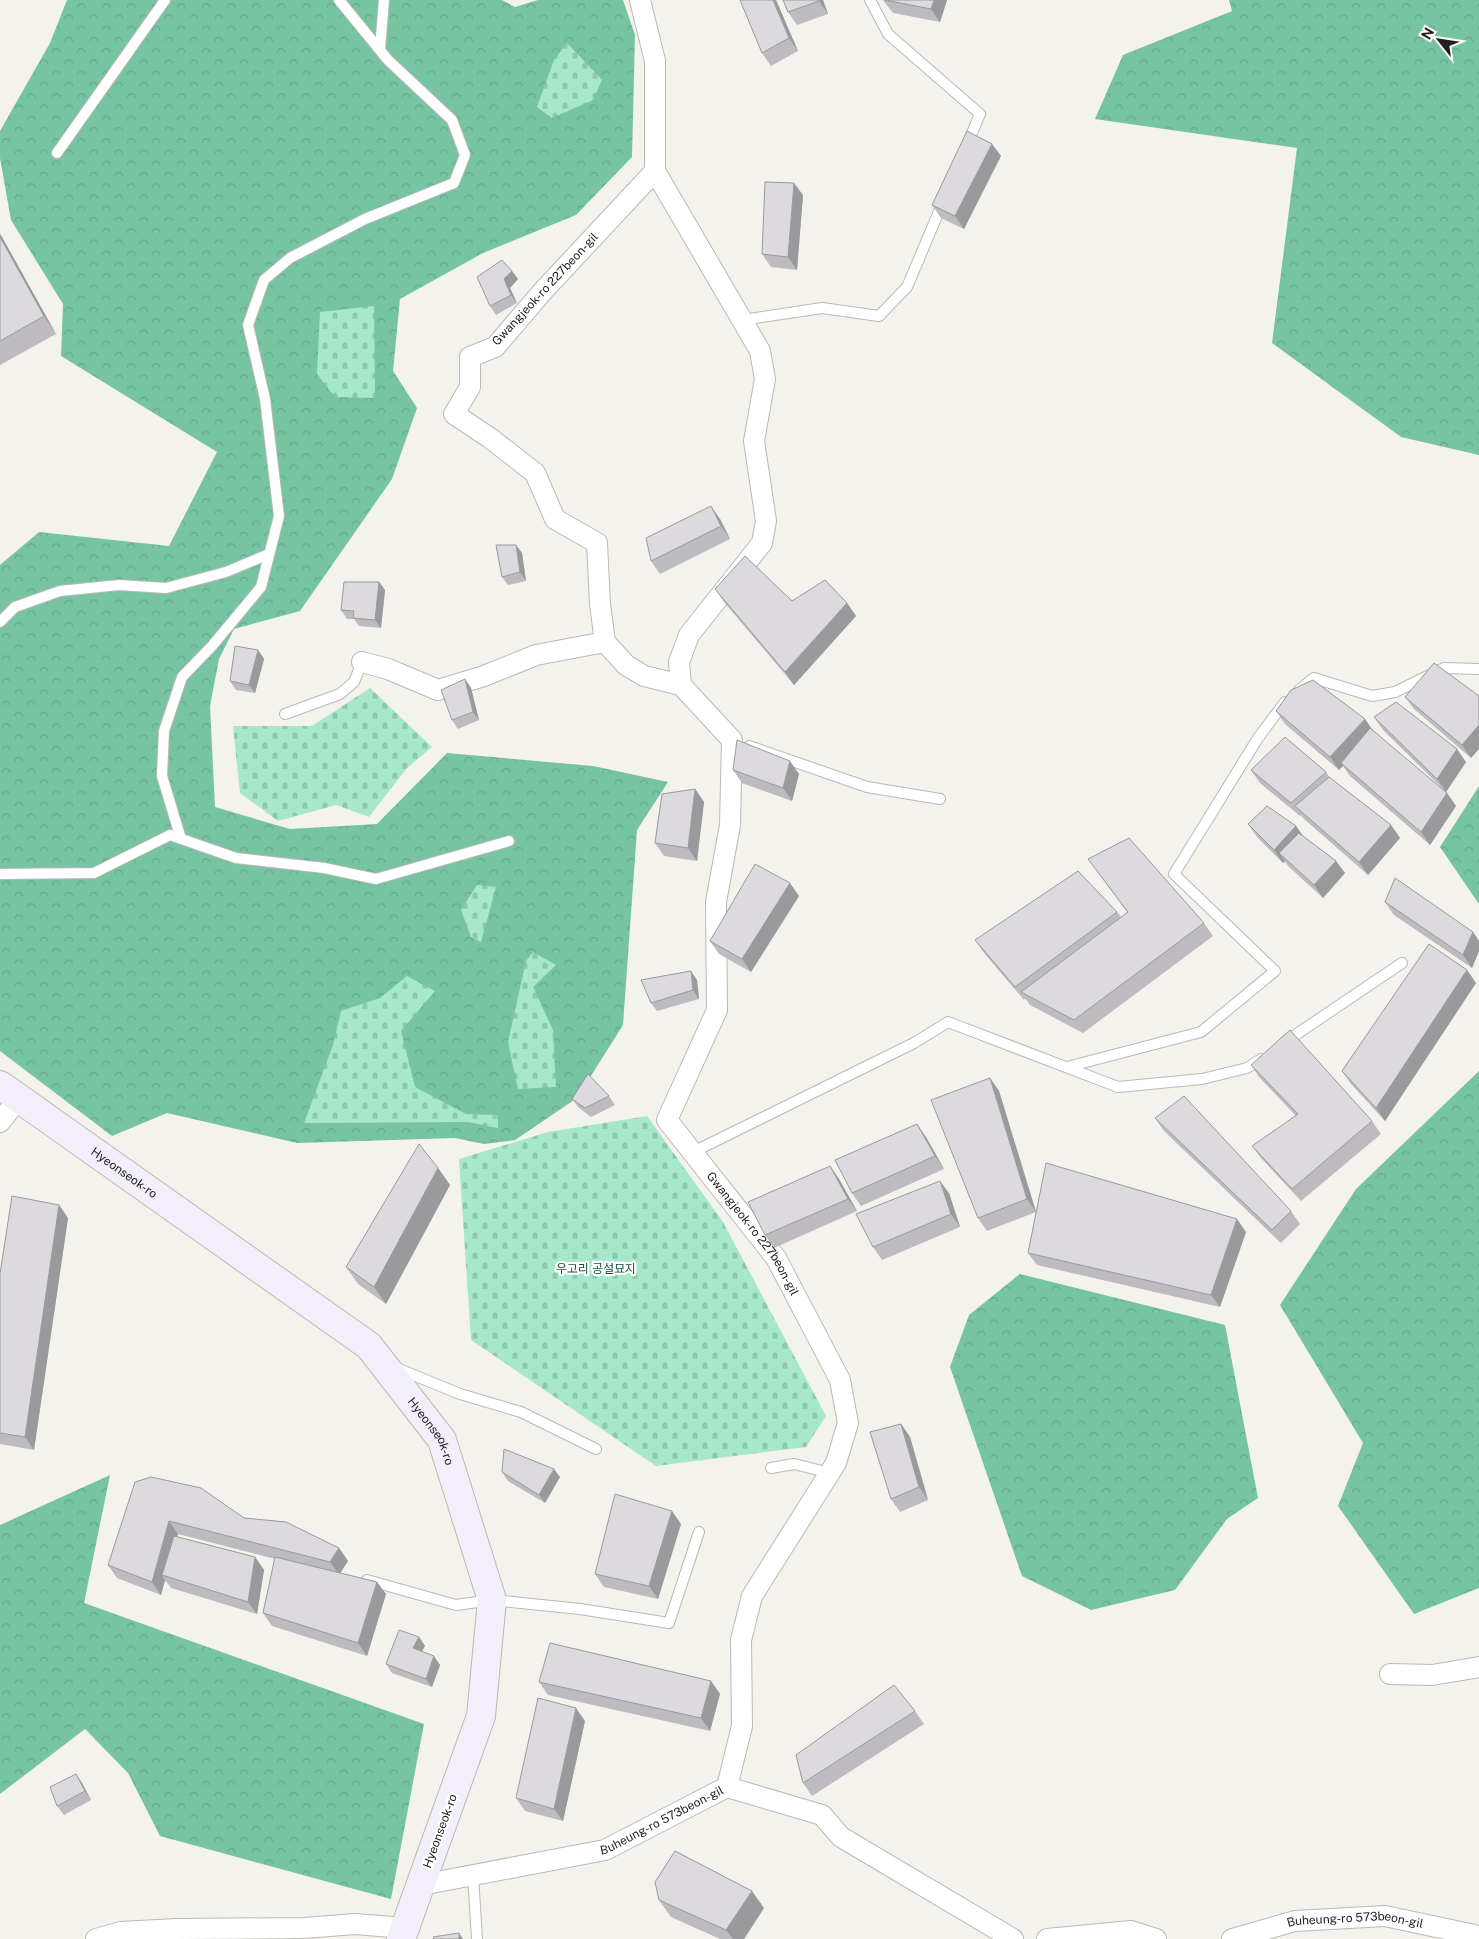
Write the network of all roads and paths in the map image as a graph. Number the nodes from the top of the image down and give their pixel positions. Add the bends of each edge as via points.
1 (165, 0) edge
2 (339, 0) edge
3 (384, 0) edge
4 (640, 0) edge
5 (870, 0) edge
6 (380, 49) junction
7 (57, 153) dead end
8 (963, 155) edge
9 (655, 171) junction
10 (948, 190) edge
11 (742, 320) junction
12 (269, 554) junction
13 (0, 622) edge
14 (605, 642) junction
15 (362, 662) joint
16 (1479, 669) edge
17 (681, 685) junction
18 (285, 714) dead end
19 (732, 740) junction
20 (940, 799) dead end
21 (181, 839) junction
22 (509, 841) dead end
23 (0, 874) edge
24 (1402, 963) dead end
25 (1067, 1067) junction
26 (9, 1092) edge
27 (0, 1122) edge
28 (693, 1152) junction
29 (382, 1362) junction
30 (596, 1449) dead end
31 (770, 1468) dead end
32 (830, 1473) junction
33 (699, 1532) dead end
34 (360, 1578) edge
35 (492, 1600) junction
36 (1479, 1667) edge
37 (1390, 1674) dead end
38 (727, 1787) junction
39 (473, 1875) junction
40 (421, 1885) junction
41 (403, 1934) edge
42 (1479, 1936) edge
43 (96, 1939) edge
44 (477, 1939) edge
45 (1013, 1939) edge
46 (1047, 1939) edge
47 (1156, 1939) edge
48 (1232, 1939) edge

1 - 7 lane
2 - 6 lane
3 - 6 lane
4 - 9 street via 654,61
5 - 8 lane via 888,34 980,114
6 - 12 lane via 452,120 465,155 454,182 365,219 290,258 264,280 248,324 265,399 279,516
9 - 11 street
9 - 14 street, Gwangjeok-ro 227beon-gil via 495,346 470,358 470,386 454,414 535,473 555,519 596,543
10 - 11 lane via 907,287 879,316 822,308
11 - 17 street via 760,351 765,379 754,441 766,521 762,543 689,635 680,662
12 - 13 lane via 226,572 166,588 119,585 60,591 15,607
12 - 21 lane via 261,587 182,677 164,731 162,776
14 - 15 street via 536,655 438,690
14 - 17 street via 626,665 644,676
15 - 18 lane via 354,682 340,694
16 - 25 lane via 1444,668 1395,692 1372,696 1314,678 1287,700 1258,738 1174,874 1275,971 1201,1032
17 - 19 street
19 - 20 lane via 867,787
19 - 28 street, Gwangjeok-ro 227beon-gil via 730,825 716,902 716,1010 667,1120
21 - 22 lane via 236,858 324,868 376,878
21 - 23 lane via 170,835 94,873
24 - 25 lane via 1247,1068 1202,1080 1118,1087
25 - 28 lane via 948,1022 914,1043
26 - 27 street, Hyeonseok-ro
26 - 29 street, Hyeonseok-ro via 369,1346
28 - 32 street, Gwangjeok-ro 227beon-gil via 776,1258 840,1380 848,1423 836,1464
29 - 30 lane via 460,1394 521,1412
29 - 35 street, Hyeonseok-ro via 442,1440
31 - 32 lane via 794,1464
32 - 38 street, Gwangjeok-ro 227beon-gil via 752,1596 741,1640 742,1726
33 - 35 lane via 669,1623
34 - 35 lane via 456,1605
35 - 40 street, Hyeonseok-ro via 481,1716
36 - 37 street via 1432,1675
38 - 39 street, Buheung-ro 573beon-gil via 605,1850
38 - 45 street, Buheung-ro 573beon-gil via 822,1815 841,1837
39 - 40 street, Buheung-ro 573beon-gil
39 - 44 lane
40 - 41 street, Hyeonseok-ro
41 - 43 street via 355,1924 121,1932
42 - 48 street, Buheung-ro 573beon-gil via 1385,1916 1295,1920
46 - 47 street via 1131,1931

